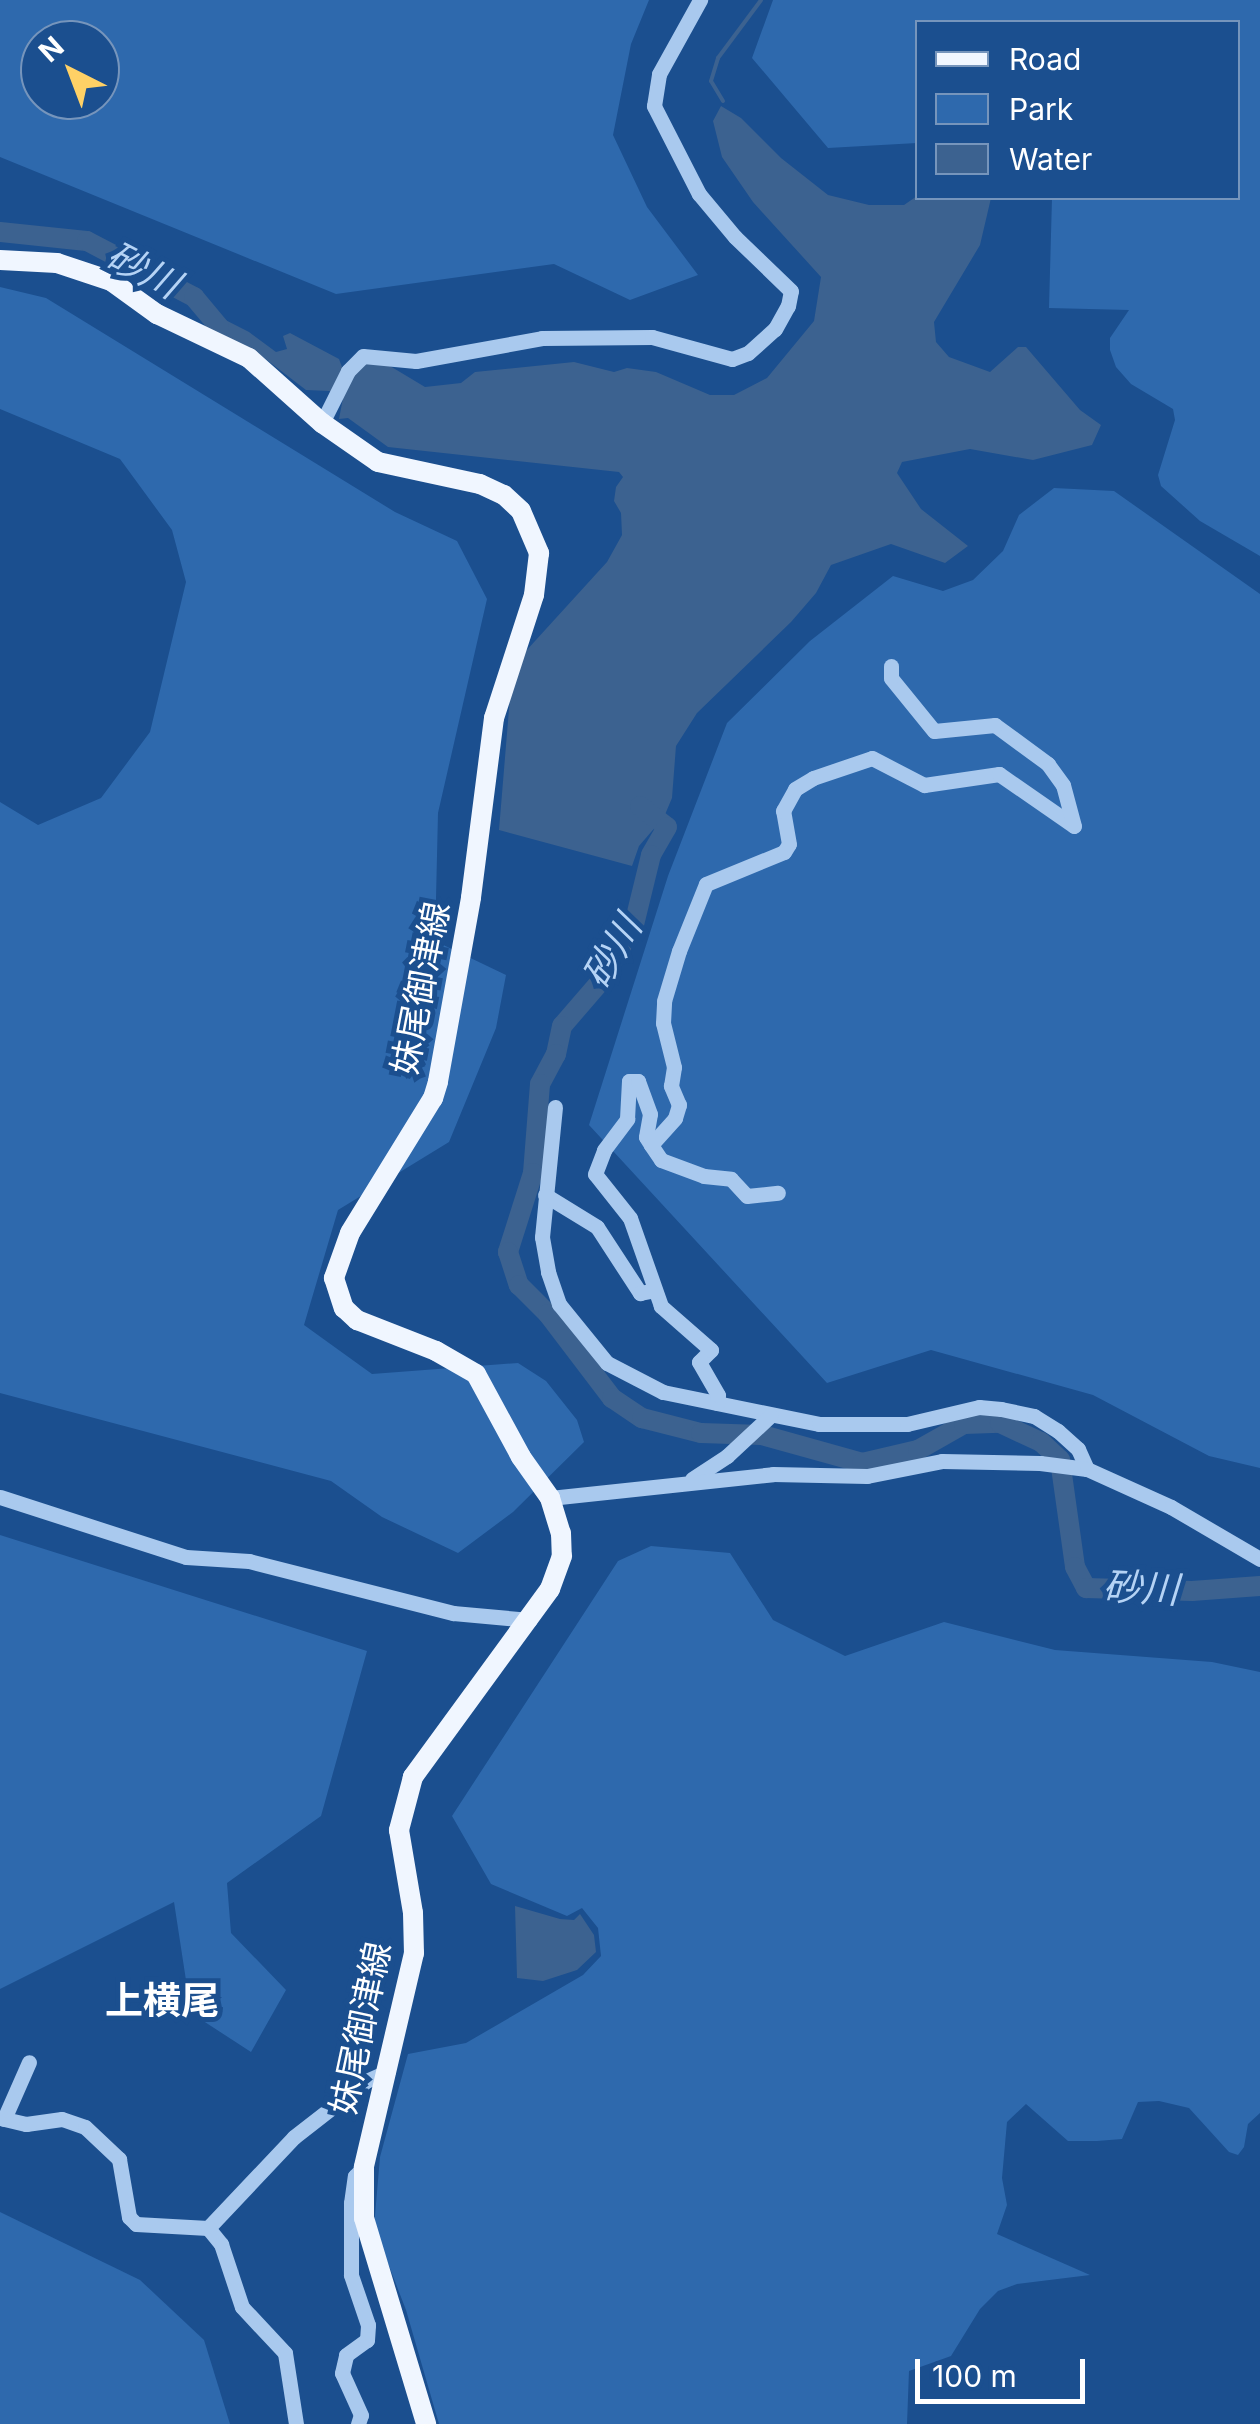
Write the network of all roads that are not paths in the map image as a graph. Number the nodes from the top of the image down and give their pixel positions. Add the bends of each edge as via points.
1 (700, 0) edge
2 (0, 260) edge
3 (322, 423) junction
4 (891, 666) dead end
5 (555, 1106) dead end
6 (651, 1145) junction
7 (778, 1193) dead end
8 (545, 1195) junction
9 (655, 1290) junction
10 (717, 1403) junction
11 (766, 1419) junction
12 (1079, 1468) junction
13 (689, 1482) junction
14 (0, 1497) edge
15 (550, 1498) junction
16 (1260, 1558) edge
17 (530, 1620) junction
18 (29, 2062) dead end
19 (388, 2071) junction
20 (2, 2118) edge
21 (364, 2168) junction
22 (208, 2228) junction
23 (296, 2424) edge
24 (358, 2424) edge
25 (426, 2424) edge

1 - 3 street via 659,74 654,106 700,194 790,290 775,329 732,359 652,337 542,338 438,359 363,356
2 - 3 main road, 妹尾御津線 via 57,263 112,281 157,314 249,358
3 - 15 main road, 妹尾御津線 via 378,462 504,495 522,511 539,553 534,596 494,718 438,1082 350,1234 334,1278 344,1308 357,1320 476,1374
4 - 6 street via 890,678 934,731 996,725 1048,764 1064,785 1074,826 999,774 924,785 872,758 795,789 783,811 789,844 784,852 718,877 702,892 664,1001 671,1086 679,1105 668,1130
5 - 8 street
6 - 7 street via 661,1160 730,1179 747,1196
6 - 9 street via 650,1114 633,1079 626,1088 627,1119 594,1174 630,1218
8 - 9 street via 597,1227 640,1293
8 - 10 street via 548,1272 576,1327 607,1363 640,1383
9 - 10 street via 661,1306 711,1350 699,1362
10 - 11 street
11 - 12 street via 907,1424 979,1407 1002,1409 1034,1416 1058,1431 1078,1449
11 - 13 street
12 - 13 street via 970,1459 867,1476 773,1474
12 - 16 street via 1171,1507
13 - 15 street
14 - 17 street via 186,1557 249,1561 453,1613
15 - 17 main road, 妹尾御津線 via 562,1556
17 - 19 main road, 妹尾御津線 via 428,1754 403,1804 399,1830 414,1953
18 - 20 street
19 - 21 main road, 妹尾御津線
19 - 22 street via 294,2138
20 - 22 street via 26,2124 62,2119 85,2128 119,2159 129,2217 136,2224
21 - 24 street via 352,2202 351,2275 368,2340 346,2355 342,2373 361,2416
21 - 25 main road, 妹尾御津線 via 370,2250
22 - 23 street via 221,2244 242,2307 285,2353

